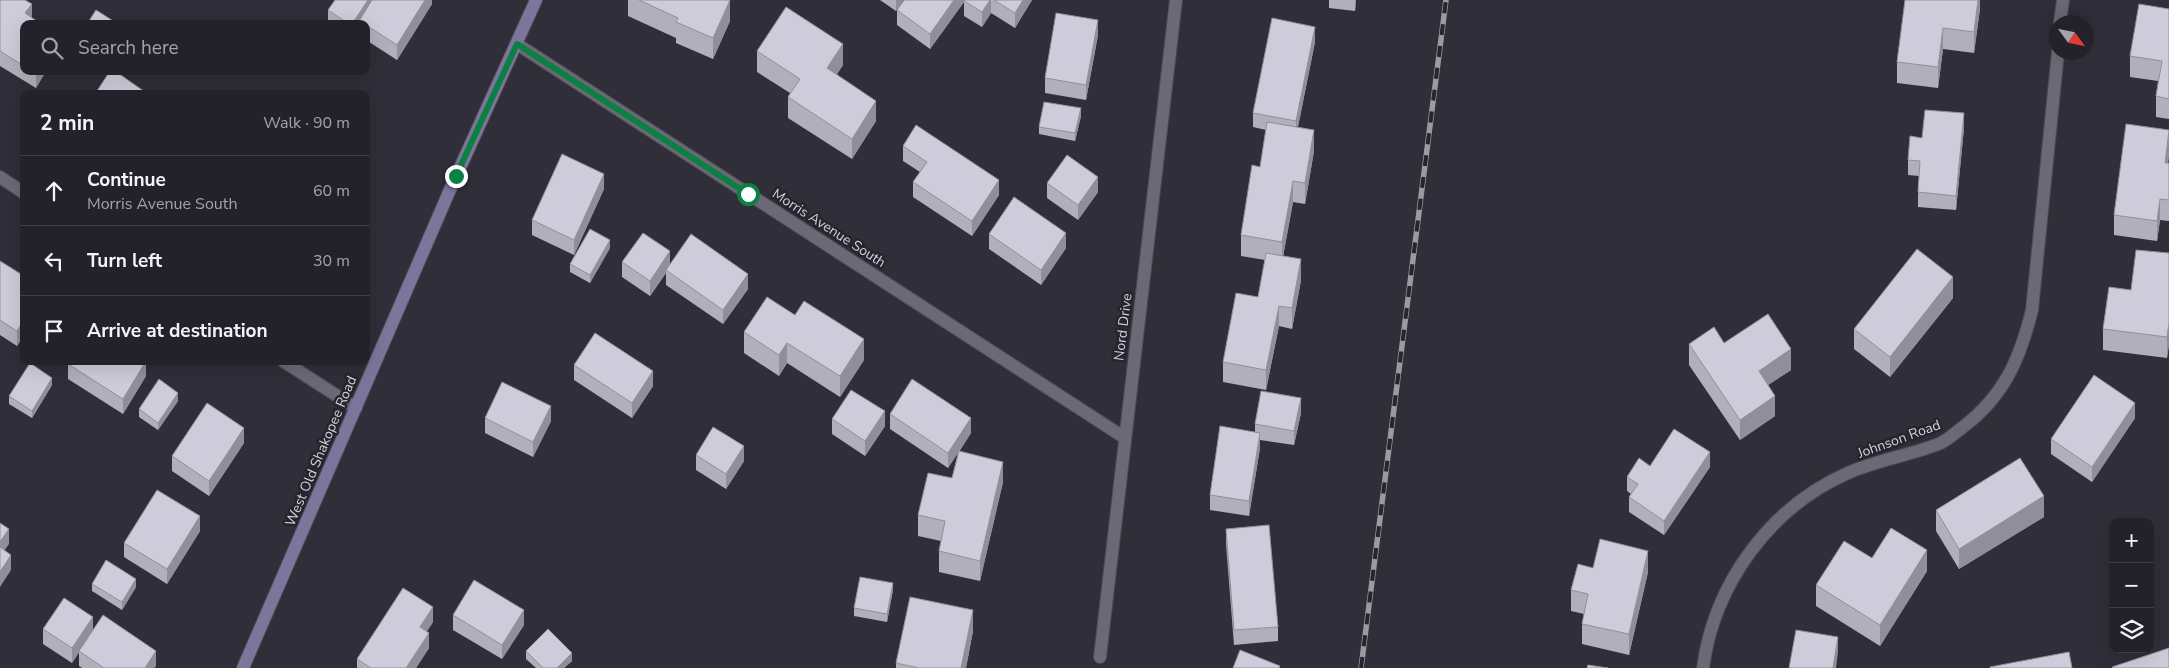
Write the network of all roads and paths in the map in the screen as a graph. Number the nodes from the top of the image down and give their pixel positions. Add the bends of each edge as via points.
1 (536, 0) edge
2 (1176, 0) edge
3 (2063, 0) edge
4 (2061, 15) edge
5 (517, 44) junction
6 (2057, 60) edge
7 (0, 177) edge
8 (20, 190) edge
9 (289, 365) edge
10 (356, 408) junction
11 (1126, 438) junction
12 (1100, 657) dead end
13 (243, 668) edge
14 (1703, 668) edge

1 - 5 main road, West Old Shakopee Road
2 - 11 street, Nord Drive
3 - 4 street
5 - 10 main road, West Old Shakopee Road
5 - 11 street, Morris Avenue South
6 - 14 street, Johnson Road via 2032,310 2024,345 2005,383 1977,416 1944,442 1848,473 1798,502 1756,542 1725,592 1706,648
7 - 8 street
9 - 10 street
10 - 13 main road, West Old Shakopee Road
11 - 12 street, Nord Drive

